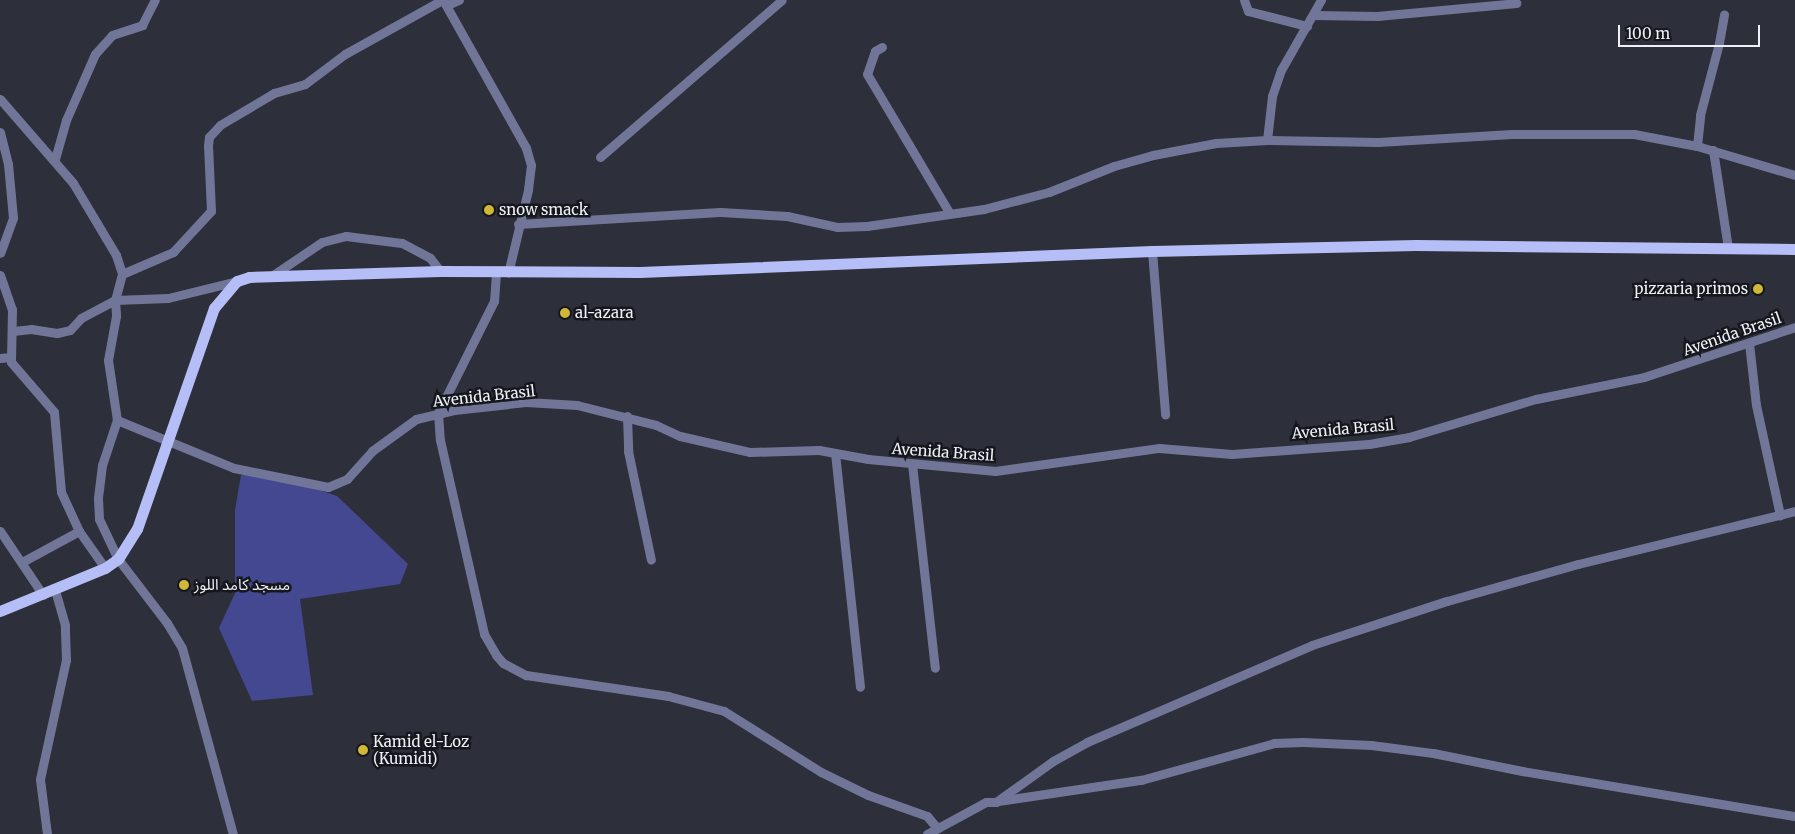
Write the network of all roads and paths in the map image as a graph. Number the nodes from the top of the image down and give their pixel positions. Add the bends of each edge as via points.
1 (155, 0) edge
2 (459, 0) edge
3 (782, 0) edge
4 (1244, 0) edge
5 (1321, 0) edge
6 (444, 2) edge
7 (1516, 3) dead end
8 (1724, 14) dead end
9 (1313, 16) junction
10 (1307, 26) junction
11 (882, 47) dead end
12 (0, 99) edge
13 (0, 132) edge
14 (1267, 140) junction
15 (1697, 146) junction
16 (1713, 150) junction
17 (600, 157) dead end
18 (54, 160) junction
19 (1795, 175) edge
20 (949, 212) junction
21 (518, 224) junction
22 (1728, 248) junction
23 (1795, 249) edge
24 (1152, 251) junction
25 (0, 253) edge
26 (440, 271) junction
27 (502, 273) junction
28 (0, 274) edge
29 (122, 274) junction
30 (273, 275) junction
31 (238, 281) junction
32 (115, 300) junction
33 (1795, 327) edge
34 (13, 331) junction
35 (1749, 343) junction
36 (0, 358) edge
37 (11, 358) junction
38 (438, 413) junction
39 (1165, 414) dead end
40 (627, 416) junction
41 (117, 420) junction
42 (167, 442) junction
43 (835, 453) junction
44 (912, 464) junction
45 (1795, 511) edge
46 (1780, 515) junction
47 (0, 531) edge
48 (79, 531) junction
49 (118, 559) junction
50 (651, 560) dead end
51 (22, 562) junction
52 (105, 568) junction
53 (55, 589) junction
54 (43, 595) junction
55 (0, 611) edge
56 (935, 668) dead end
57 (860, 687) dead end
58 (996, 802) junction
59 (1795, 816) edge
60 (933, 832) edge
61 (47, 834) edge
62 (233, 834) edge

1 - 18 street via 142,25 112,35 95,54 66,120
2 - 6 street
3 - 17 street
4 - 10 street via 1248,11
5 - 9 street
6 - 21 street via 526,148 530,165 528,190
6 - 29 street via 345,54 306,84 274,93 220,125 209,137 208,146 211,211 173,252
7 - 9 street via 1377,16
8 - 15 street via 1700,115
9 - 10 street
10 - 14 street via 1281,70 1272,96
11 - 20 street via 875,51 868,74
12 - 18 street
13 - 25 street via 8,164 13,218
14 - 15 street via 1395,142 1596,132 1634,134
14 - 20 street via 1216,144 1153,155 1114,166 1050,192 984,209
15 - 16 street
16 - 19 street
16 - 22 street
18 - 29 street via 73,183 116,255
20 - 21 street via 867,226 837,227 787,216 720,212
21 - 27 street
22 - 23 main road
22 - 24 main road via 1416,245
24 - 27 main road via 804,267
24 - 39 street
26 - 27 main road
26 - 30 main road
26 - 30 street via 430,258 402,243 346,236 322,242
27 - 38 street via 494,301
28 - 34 street via 10,296
29 - 32 street
30 - 31 main road
31 - 32 street via 168,298
31 - 42 main road via 214,308
32 - 34 street via 81,318 70,330 57,333 31,329
32 - 41 street via 116,316 108,360
33 - 35 street, Avenida Brasil
34 - 37 street
35 - 44 street, Avenida Brasil via 1636,379 1536,399 1419,434 1369,444 1232,454 1159,448 995,471
35 - 46 street via 1756,405
36 - 37 street
37 - 48 street via 23,378 54,412 59,484
38 - 40 street, Avenida Brasil via 526,402 577,405
38 - 42 street, Avenida Brasil via 416,419 395,431 336,487 244,471
38 - 60 street via 440,440 484,634 503,663 526,675 668,696 724,711 820,772 868,795 927,816
40 - 43 street, Avenida Brasil via 680,436 750,452
40 - 50 street via 628,451
41 - 42 street, Avenida Brasil
41 - 49 street via 102,465 98,499 99,519
42 - 49 main road via 136,529
43 - 44 street, Avenida Brasil
43 - 57 street
44 - 56 street
45 - 46 street
46 - 58 street via 1578,564 1446,601 1312,645 1088,742 1054,761
47 - 51 street
48 - 51 street
48 - 52 street
49 - 52 main road
49 - 62 street via 168,623 182,648
51 - 54 street
52 - 53 main road
53 - 54 main road
53 - 61 street via 65,625 66,660 40,779
54 - 55 main road
58 - 59 street via 1141,780 1274,743 1304,742 1372,745 1432,753
58 - 60 street via 986,802

